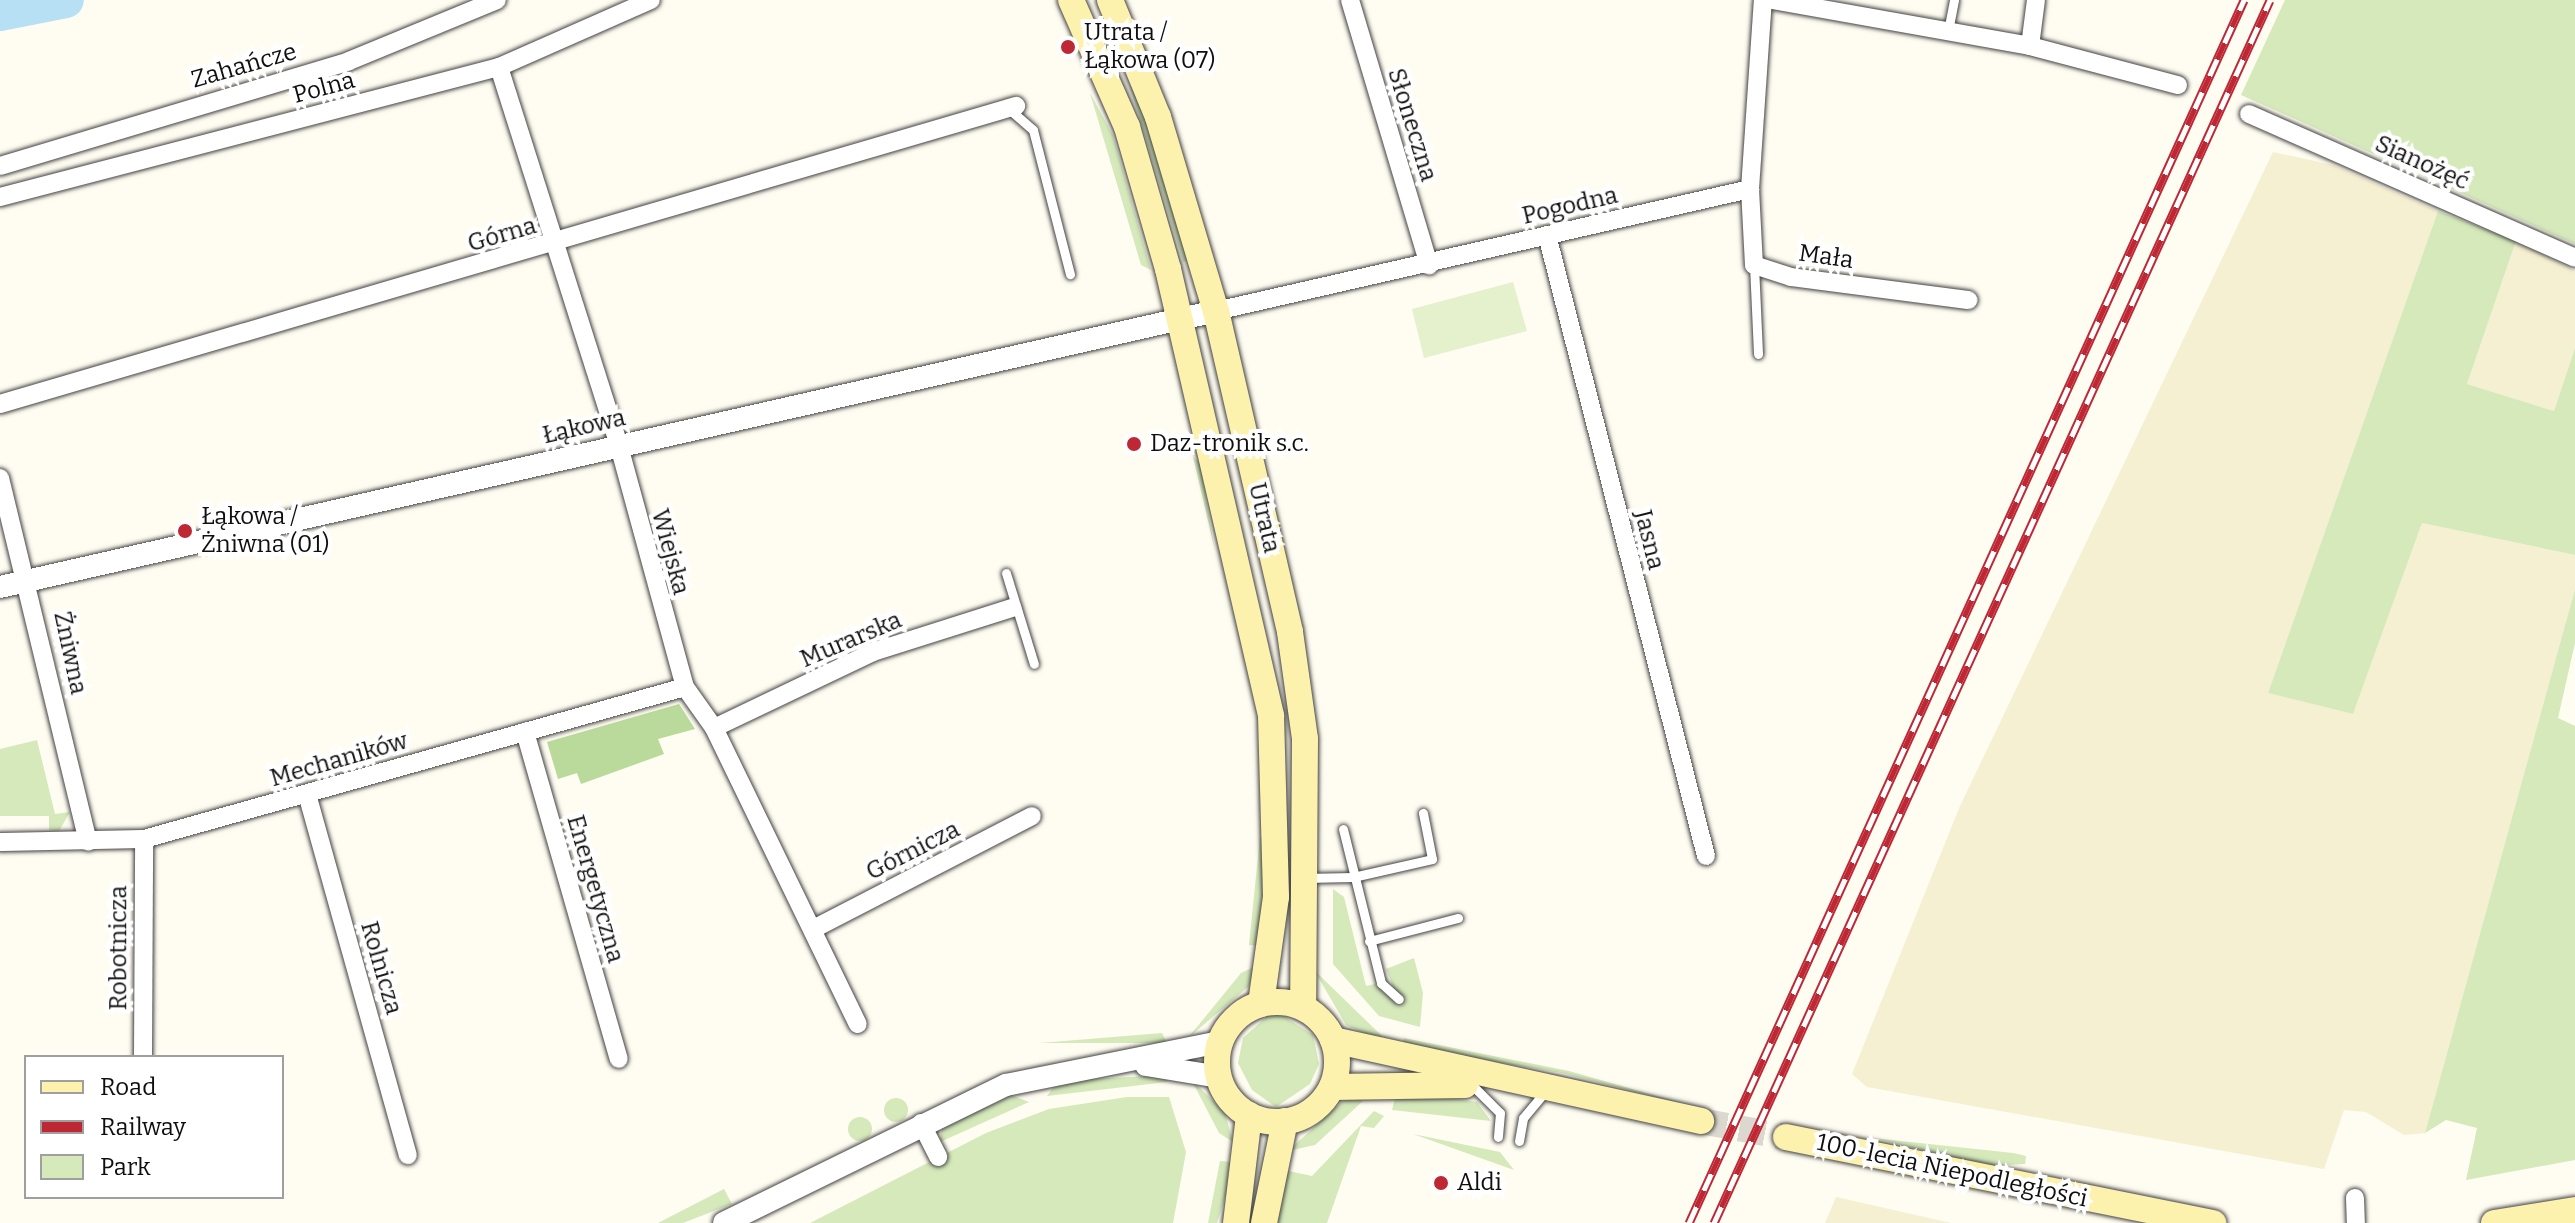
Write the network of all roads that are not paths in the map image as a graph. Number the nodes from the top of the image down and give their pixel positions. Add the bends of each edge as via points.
1 (497, 0) edge
2 (651, 0) edge
3 (1071, 0) edge
4 (1110, 0) edge
5 (1350, 0) edge
6 (1763, 0) edge
7 (1772, 0) edge
8 (1954, 0) edge
9 (2036, 0) edge
10 (1948, 31) junction
11 (2030, 46) junction
12 (499, 67) junction
13 (2178, 85) dead end
14 (1012, 108) joint
15 (2249, 114) dead end
16 (0, 166) edge
17 (1750, 189) junction
18 (0, 197) edge
19 (1547, 235) junction
20 (557, 245) junction
21 (2575, 258) edge
22 (1429, 265) junction
23 (1754, 265) junction
24 (1070, 274) dead end
25 (1969, 300) dead end
26 (1216, 311) junction
27 (1180, 319) junction
28 (1758, 354) dead end
29 (0, 404) edge
30 (619, 446) junction
31 (0, 478) edge
32 (1006, 573) dead end
33 (30, 580) junction
34 (0, 587) edge
35 (1012, 608) junction
36 (1034, 664) dead end
37 (685, 687) junction
38 (714, 728) junction
39 (525, 732) junction
40 (307, 794) junction
41 (1423, 813) dead end
42 (1032, 816) dead end
43 (1343, 829) dead end
44 (144, 839) junction
45 (88, 841) junction
46 (0, 842) edge
47 (1706, 856) dead end
48 (1353, 877) junction
49 (1303, 878) junction
50 (1458, 918) dead end
51 (815, 928) junction
52 (1369, 941) junction
53 (1399, 999) dead end
54 (1261, 1004) junction
55 (1303, 1007) junction
56 (858, 1024) dead end
57 (1333, 1040) junction
58 (1220, 1042) junction
59 (143, 1055) edge
60 (619, 1059) dead end
61 (1125, 1063) junction
62 (1219, 1077) junction
63 (1473, 1086) junction
64 (1332, 1087) junction
65 (1544, 1093) junction
66 (1573, 1095) junction
67 (1249, 1115) junction
68 (1285, 1121) junction
69 (1701, 1121) tunnel mouth
70 (921, 1123) junction
71 (1498, 1137) dead end
72 (1786, 1137) tunnel mouth
73 (1519, 1141) dead end
74 (408, 1155) dead end
75 (938, 1157) dead end
76 (2355, 1198) dead end
77 (2575, 1210) edge
78 (724, 1223) edge
79 (1236, 1223) edge
80 (1264, 1223) edge
81 (2213, 1223) edge
82 (2356, 1223) edge
83 (2494, 1223) edge

1 - 16 street, Zahańcze via 349,61
2 - 12 street, Polna
3 - 27 main road, Utrata via 1127,127
4 - 26 main road, Utrata via 1158,117
5 - 22 street, Słoneczna
6 - 17 street
7 - 10 street
8 - 10 lane
9 - 11 street
10 - 11 street
11 - 13 street
12 - 18 street, Polna
12 - 20 street, Wiejska
14 - 20 street, Górna
14 - 24 lane via 1033,130
15 - 21 street, Sianożęć
17 - 19 street, Pogodna
17 - 23 street
19 - 22 street, Pogodna
19 - 47 street, Jasna
20 - 29 street, Górna
20 - 30 street, Wiejska
22 - 26 street, Pogodna
23 - 25 street, Mała via 1791,277
23 - 28 lane
26 - 27 street, Łąkowa
26 - 49 main road, Utrata via 1297,671 1306,781
27 - 30 street, Łąkowa
27 - 54 main road, Utrata via 1271,716 1276,897
30 - 33 street, Łąkowa
30 - 37 street, Wiejska
31 - 33 street, Żniwna
32 - 35 lane
33 - 34 street, Łąkowa
33 - 45 street, Żniwna
35 - 36 lane
35 - 38 street, Murarska via 873,652
37 - 38 street, Wiejska
37 - 39 street, Mechaników
38 - 51 street, Wiejska
39 - 40 street, Mechaników
39 - 60 street, Energetyczna
40 - 44 street, Mechaników
40 - 74 street, Rolnicza
41 - 48 lane via 1432,859
42 - 51 street, Górnicza
43 - 48 lane
44 - 45 street, Mechaników
44 - 59 street, Robotnicza
45 - 46 street, Mechaników
48 - 49 lane
48 - 52 lane
49 - 55 main road, Utrata
50 - 52 lane
51 - 56 street, Wiejska
52 - 53 lane via 1384,990
54 - 55 main road
54 - 58 main road via 1229,1025
55 - 57 main road
57 - 64 main road
57 - 66 main road
58 - 61 street
58 - 62 main road
61 - 62 street
61 - 70 street via 1035,1076
62 - 67 main road
63 - 64 main road
63 - 65 main road
63 - 71 lane via 1500,1113
64 - 68 main road via 1315,1109
65 - 66 main road
65 - 73 lane via 1523,1118
66 - 69 main road
67 - 68 main road
67 - 79 main road
68 - 80 main road
70 - 75 street
70 - 78 street
72 - 81 main road, 100-lecia Niepodległości
76 - 82 street
77 - 83 main road

